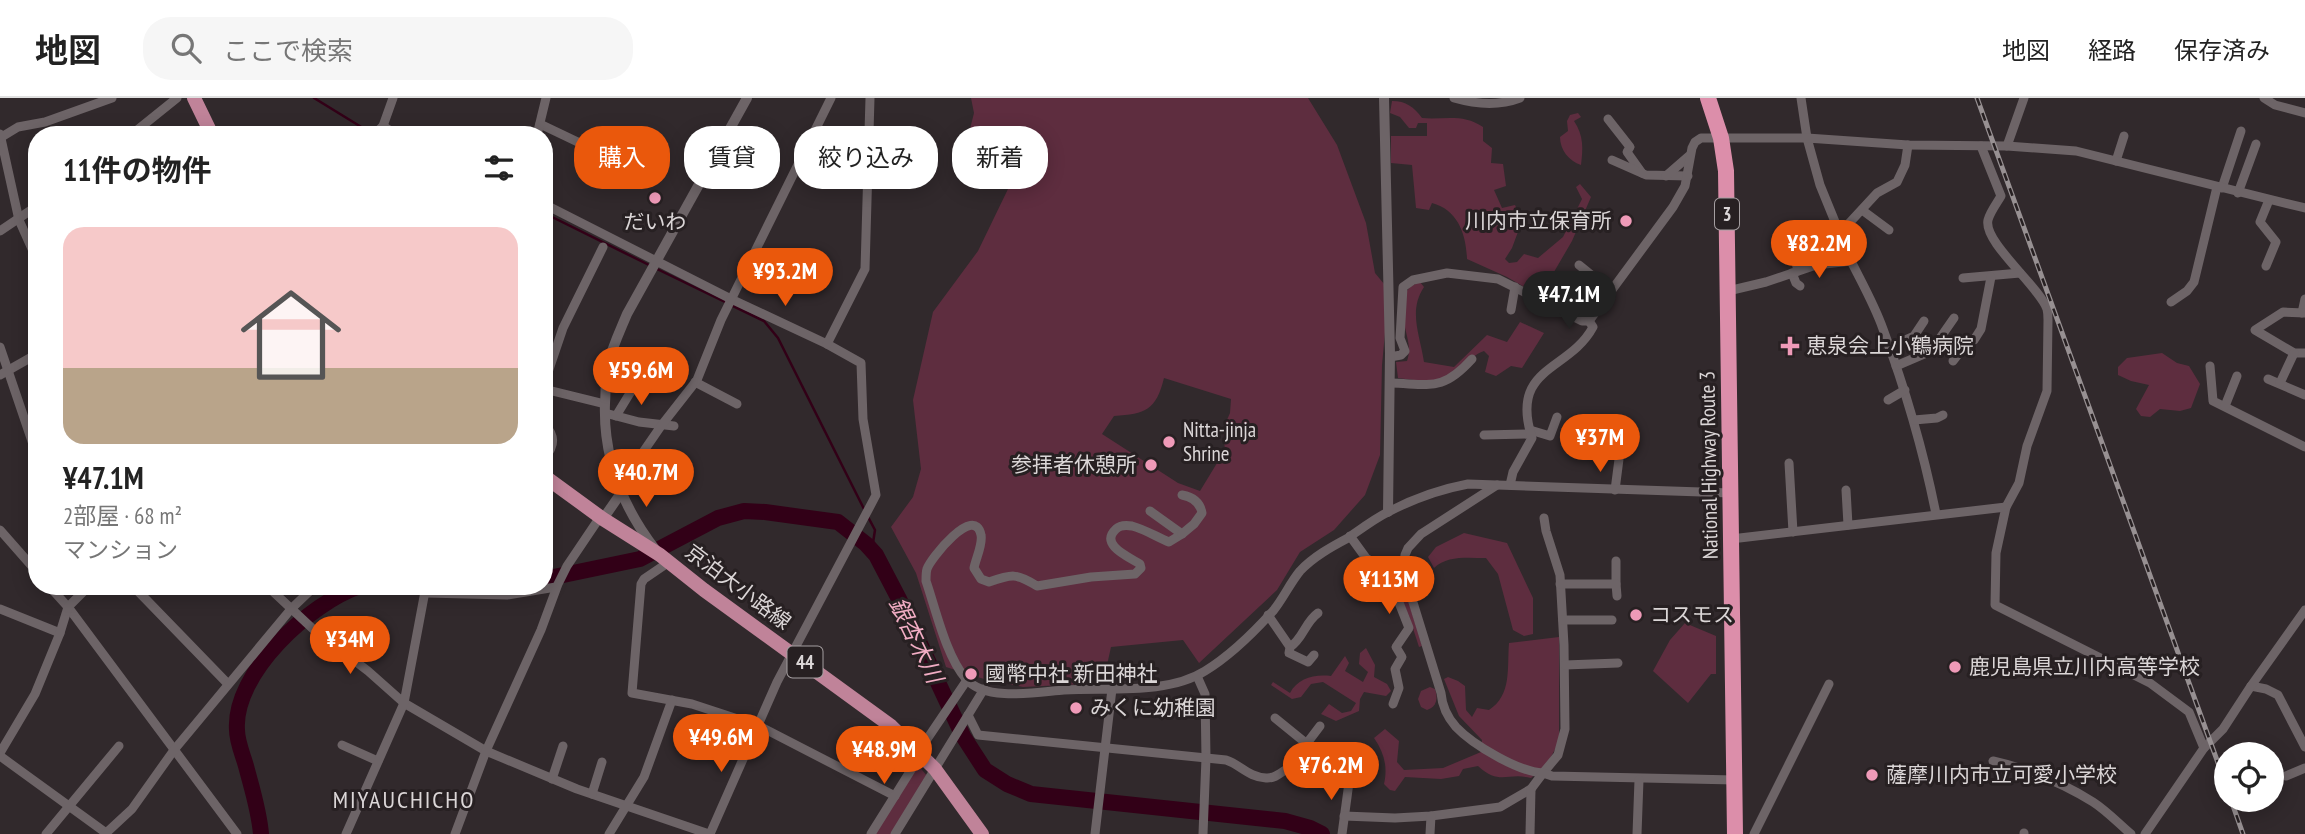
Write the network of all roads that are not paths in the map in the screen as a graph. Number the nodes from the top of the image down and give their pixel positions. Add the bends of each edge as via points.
1 (112, 98) edge
2 (177, 98) edge
3 (194, 98) edge
4 (393, 98) edge
5 (545, 98) edge
6 (747, 98) edge
7 (831, 98) edge
8 (870, 98) edge
9 (1384, 98) edge
10 (1454, 98) edge
11 (1520, 98) edge
12 (1708, 98) edge
13 (1801, 98) edge
14 (2024, 98) edge
15 (2264, 98) edge
16 (2305, 113) edge
17 (1608, 119) dead end
18 (540, 124) joint
19 (142, 126) edge
20 (208, 126) edge
21 (383, 126) edge
22 (544, 126) edge
23 (553, 130) edge
24 (2241, 131) dead end
25 (2124, 135) dead end
26 (1, 136) edge
27 (1721, 138) junction
28 (1807, 138) junction
29 (574, 140) edge
30 (2256, 144) dead end
31 (1908, 145) junction
32 (1984, 146) junction
33 (2006, 146) junction
34 (1689, 156) junction
35 (1612, 160) dead end
36 (2116, 162) junction
37 (1643, 174) junction
38 (1666, 176) junction
39 (1688, 176) junction
40 (2219, 188) junction
41 (2238, 193) junction
42 (2269, 200) junction
43 (2305, 208) edge
44 (553, 209) edge
45 (1861, 210) junction
46 (28, 213) edge
47 (19, 220) junction
48 (1889, 230) dead end
49 (0, 231) edge
50 (1840, 233) junction
51 (28, 240) edge
52 (1791, 242) dead end
53 (603, 247) dead end
54 (1852, 261) junction
55 (654, 265) junction
56 (1579, 265) dead end
57 (2266, 266) dead end
58 (1795, 272) junction
59 (2020, 273) junction
60 (1991, 277) junction
61 (1963, 278) dead end
62 (1800, 286) dead end
63 (1515, 287) junction
64 (1728, 290) junction
65 (1611, 291) junction
66 (731, 299) junction
67 (2305, 299) edge
68 (2171, 302) dead end
69 (1511, 310) dead end
70 (2303, 313) edge
71 (1954, 318) dead end
72 (1589, 321) junction
73 (1924, 321) dead end
74 (827, 344) junction
75 (1889, 346) junction
76 (0, 347) edge
77 (2294, 353) junction
78 (2305, 353) edge
79 (1390, 357) junction
80 (28, 359) edge
81 (553, 359) edge
82 (1472, 359) dead end
83 (1953, 361) dead end
84 (1896, 366) junction
85 (2210, 366) dead end
86 (4, 373) edge
87 (641, 375) dead end
88 (2237, 376) dead end
89 (2268, 379) dead end
90 (695, 383) junction
91 (1390, 383) junction
92 (2280, 383) junction
93 (553, 389) edge
94 (1905, 390) junction
95 (2305, 395) edge
96 (1888, 400) dead end
97 (737, 404) dead end
98 (2225, 406) junction
99 (609, 411) junction
100 (1943, 415) dead end
101 (1557, 417) dead end
102 (1914, 420) junction
103 (1612, 425) dead end
104 (661, 426) junction
105 (674, 426) dead end
106 (1531, 432) junction
107 (28, 433) edge
108 (1484, 435) dead end
109 (2305, 447) edge
110 (1789, 463) dead end
111 (553, 483) edge
112 (1497, 485) junction
113 (1510, 485) junction
114 (620, 490) junction
115 (1615, 490) junction
116 (1846, 490) dead end
117 (1731, 493) junction
118 (1182, 495) dead end
119 (2006, 507) junction
120 (1150, 511) dead end
121 (1388, 512) junction
122 (1936, 514) junction
123 (602, 518) junction
124 (1544, 518) dead end
125 (1848, 525) junction
126 (0, 530) edge
127 (1793, 532) junction
128 (1182, 534) junction
129 (1350, 536) junction
130 (1731, 539) junction
131 (658, 553) junction
132 (1616, 561) dead end
133 (28, 562) edge
134 (1560, 584) junction
135 (1616, 584) junction
136 (557, 585) junction
137 (553, 586) edge
138 (57, 595) edge
139 (80, 595) edge
140 (141, 595) edge
141 (276, 595) edge
142 (306, 595) edge
143 (425, 595) edge
144 (1617, 596) dead end
145 (68, 607) junction
146 (0, 609) edge
147 (291, 609) junction
148 (2305, 610) edge
149 (1318, 613) dead end
150 (1268, 615) junction
151 (1563, 620) junction
152 (1612, 620) dead end
153 (60, 633) junction
154 (1290, 648) junction
155 (792, 653) junction
156 (1314, 655) dead end
157 (1618, 663) dead end
158 (1564, 665) junction
159 (1197, 676) junction
160 (967, 680) junction
161 (228, 684) junction
162 (1829, 684) dead end
163 (2250, 685) junction
164 (984, 689) junction
165 (1112, 689) junction
166 (672, 700) junction
167 (404, 702) junction
168 (1393, 704) dead end
169 (968, 716) junction
170 (1275, 718) dead end
171 (759, 726) junction
172 (1320, 726) dead end
173 (1307, 744) junction
174 (342, 745) dead end
175 (119, 746) dead end
176 (563, 746) dead end
177 (2305, 747) edge
178 (1105, 748) junction
179 (2204, 748) junction
180 (174, 750) junction
181 (486, 751) junction
182 (920, 753) junction
183 (0, 754) edge
184 (1206, 758) junction
185 (378, 761) junction
186 (1993, 761) dead end
187 (602, 762) dead end
188 (1296, 764) junction
189 (2305, 768) edge
190 (934, 769) junction
191 (1543, 774) junction
192 (2286, 776) dead end
193 (552, 779) junction
194 (1639, 780) junction
195 (1735, 780) junction
196 (1531, 789) junction
197 (592, 794) junction
198 (895, 796) junction
199 (626, 805) junction
200 (69, 806) junction
201 (1344, 816) junction
202 (1431, 816) junction
203 (105, 833) edge
204 (2150, 833) edge
205 (46, 834) edge
206 (237, 834) edge
207 (346, 834) edge
208 (455, 834) edge
209 (609, 834) edge
210 (710, 834) edge
211 (871, 834) edge
212 (895, 834) edge
213 (982, 834) edge
214 (1096, 834) edge
215 (1203, 834) edge
216 (1342, 834) edge
217 (1430, 834) edge
218 (1530, 834) edge
219 (1637, 834) edge
220 (1735, 834) edge
221 (1754, 834) edge
222 (2131, 834) edge

1 - 26 street
2 - 19 street
3 - 20 main road
4 - 21 street
5 - 18 street
6 - 55 street
7 - 66 street
8 - 74 street via 866,269
9 - 79 street
10 - 11 street via 1492,104
12 - 27 highway, National Highway Route 3 / 3
13 - 28 street
14 - 33 street
15 - 16 street
17 - 37 street via 1630,147 1627,152
18 - 22 street
23 - 29 street
24 - 40 street
25 - 36 street
26 - 47 street
27 - 28 street
27 - 34 street via 1698,139
27 - 64 highway, National Highway Route 3 / 3
28 - 31 street
28 - 50 street
30 - 41 street
31 - 32 street
31 - 45 street via 1897,182
32 - 33 street
32 - 59 street via 2001,196 1988,218 1988,228
33 - 36 street via 2076,151
34 - 38 street
34 - 39 street
35 - 37 street
36 - 40 street
37 - 38 street
38 - 39 street
39 - 65 street via 1673,206
40 - 41 street
40 - 68 street via 2194,282
41 - 42 street
42 - 43 street
42 - 57 street via 2260,222 2278,241
44 - 55 street
45 - 48 street
45 - 50 street
46 - 47 street
47 - 49 street
47 - 51 street
50 - 54 street
52 - 58 street
53 - 81 street
54 - 58 street
54 - 75 street
55 - 66 street
55 - 99 street via 616,339 608,365
56 - 65 street
58 - 62 street
58 - 64 street
59 - 60 street
59 - 119 street via 2047,310 2048,380 2019,483
60 - 61 street
60 - 83 street via 1981,329
63 - 69 street
63 - 72 street
63 - 79 street via 1499,279 1447,273 1408,282 1401,295 1400,338 1405,351
64 - 117 highway, National Highway Route 3 / 3
65 - 72 street
66 - 74 street
66 - 90 street
67 - 70 street
70 - 77 street via 2283,312 2255,330
71 - 84 street via 1931,351
72 - 106 street via 1593,327 1587,338 1539,376 1532,387 1528,403
73 - 75 street via 1914,336
74 - 155 street via 861,363 863,419 876,495
75 - 84 street
76 - 86 street
77 - 78 street
77 - 92 street
79 - 91 street
80 - 86 street
82 - 91 street via 1439,385
84 - 94 street
85 - 98 street via 2213,401
86 - 107 street
87 - 99 street
88 - 98 street
89 - 92 street
90 - 97 street
90 - 104 street
91 - 121 street
92 - 95 street
93 - 99 street
94 - 96 street
94 - 102 street
98 - 109 street
99 - 104 street
99 - 114 street via 608,453
100 - 102 street
101 - 106 street via 1550,436
102 - 122 street
103 - 115 street via 1622,436
104 - 105 street
104 - 114 street
106 - 108 street
106 - 113 street
110 - 127 street
111 - 123 main road, 京泊大小路線 / 44
112 - 113 street
112 - 121 street via 1443,489
112 - 191 street via 1421,534 1408,548 1403,570 1441,702 1454,724 1514,766
113 - 115 street
114 - 123 street
114 - 131 street
115 - 117 street
116 - 125 street
117 - 130 highway, National Highway Route 3 / 3
118 - 128 street via 1194,499 1202,513
119 - 122 street
119 - 179 street via 1996,553 1995,605 2150,682 2189,712
120 - 128 street
121 - 129 street
122 - 125 street
123 - 131 main road, 京泊大小路線 / 44
123 - 136 street
124 - 134 street
125 - 127 street
126 - 133 street
127 - 130 street
128 - 160 street via 1169,541 1122,526 1110,542 1140,564 1139,571 1037,586 1010,574 989,582 981,579 974,568 981,536 976,526 965,526 933,559 926,581 954,660
129 - 150 street via 1300,571
129 - 168 street via 1366,558 1387,572 1409,628 1395,647 1402,657 1395,669 1399,688
130 - 195 highway, National Highway Route 3 / 3
131 - 155 main road, 京泊大小路線 / 44
131 - 166 street via 641,584 632,693
132 - 135 street
134 - 135 street
134 - 151 street
135 - 144 street
136 - 137 street
136 - 181 street
138 - 145 street
139 - 145 street
140 - 161 street
141 - 147 street
142 - 147 street
143 - 167 street
145 - 153 street
145 - 180 street
146 - 153 street
147 - 161 street
147 - 167 street
148 - 163 street
149 - 154 street
150 - 154 street
150 - 159 street
151 - 152 street
151 - 158 street
153 - 183 street via 35,694
154 - 156 street via 1289,653 1308,662
155 - 171 street
155 - 182 main road, 京泊大小路線 / 44
157 - 158 street
158 - 191 street via 1565,729 1558,755
159 - 165 street via 1168,684
159 - 184 street via 1205,694
160 - 164 street
160 - 182 street
161 - 180 street
162 - 221 street
163 - 177 street via 2278,695
163 - 179 street via 2223,729
164 - 165 street via 1025,694
164 - 169 street
165 - 178 street
166 - 171 street
166 - 199 street via 644,776
167 - 181 street
167 - 185 street
169 - 178 street via 978,735
169 - 190 street
170 - 173 street
171 - 198 street
171 - 210 street
172 - 173 street
173 - 188 street
174 - 185 street
175 - 200 street
176 - 193 street
178 - 184 street
178 - 214 street
179 - 204 street
180 - 203 street via 132,809
180 - 206 street
181 - 193 street
181 - 208 street
182 - 190 main road, 京泊大小路線 / 44
182 - 198 street
183 - 200 street
184 - 188 street via 1234,763 1250,776 1262,778 1272,778
184 - 215 street
185 - 207 street
186 - 222 street via 2068,788 2096,804
187 - 197 street
188 - 201 street via 1324,766 1350,775
189 - 192 street
190 - 212 street
190 - 213 main road, 京泊大小路線 / 44
191 - 194 street
191 - 196 street
193 - 197 street
194 - 195 street
194 - 219 street
195 - 220 highway, National Highway Route 3 / 3
196 - 202 street via 1500,807
196 - 218 street
197 - 199 street
198 - 211 street
199 - 209 street
199 - 210 street
200 - 203 street
200 - 205 street
201 - 202 street
201 - 216 street
202 - 217 street

